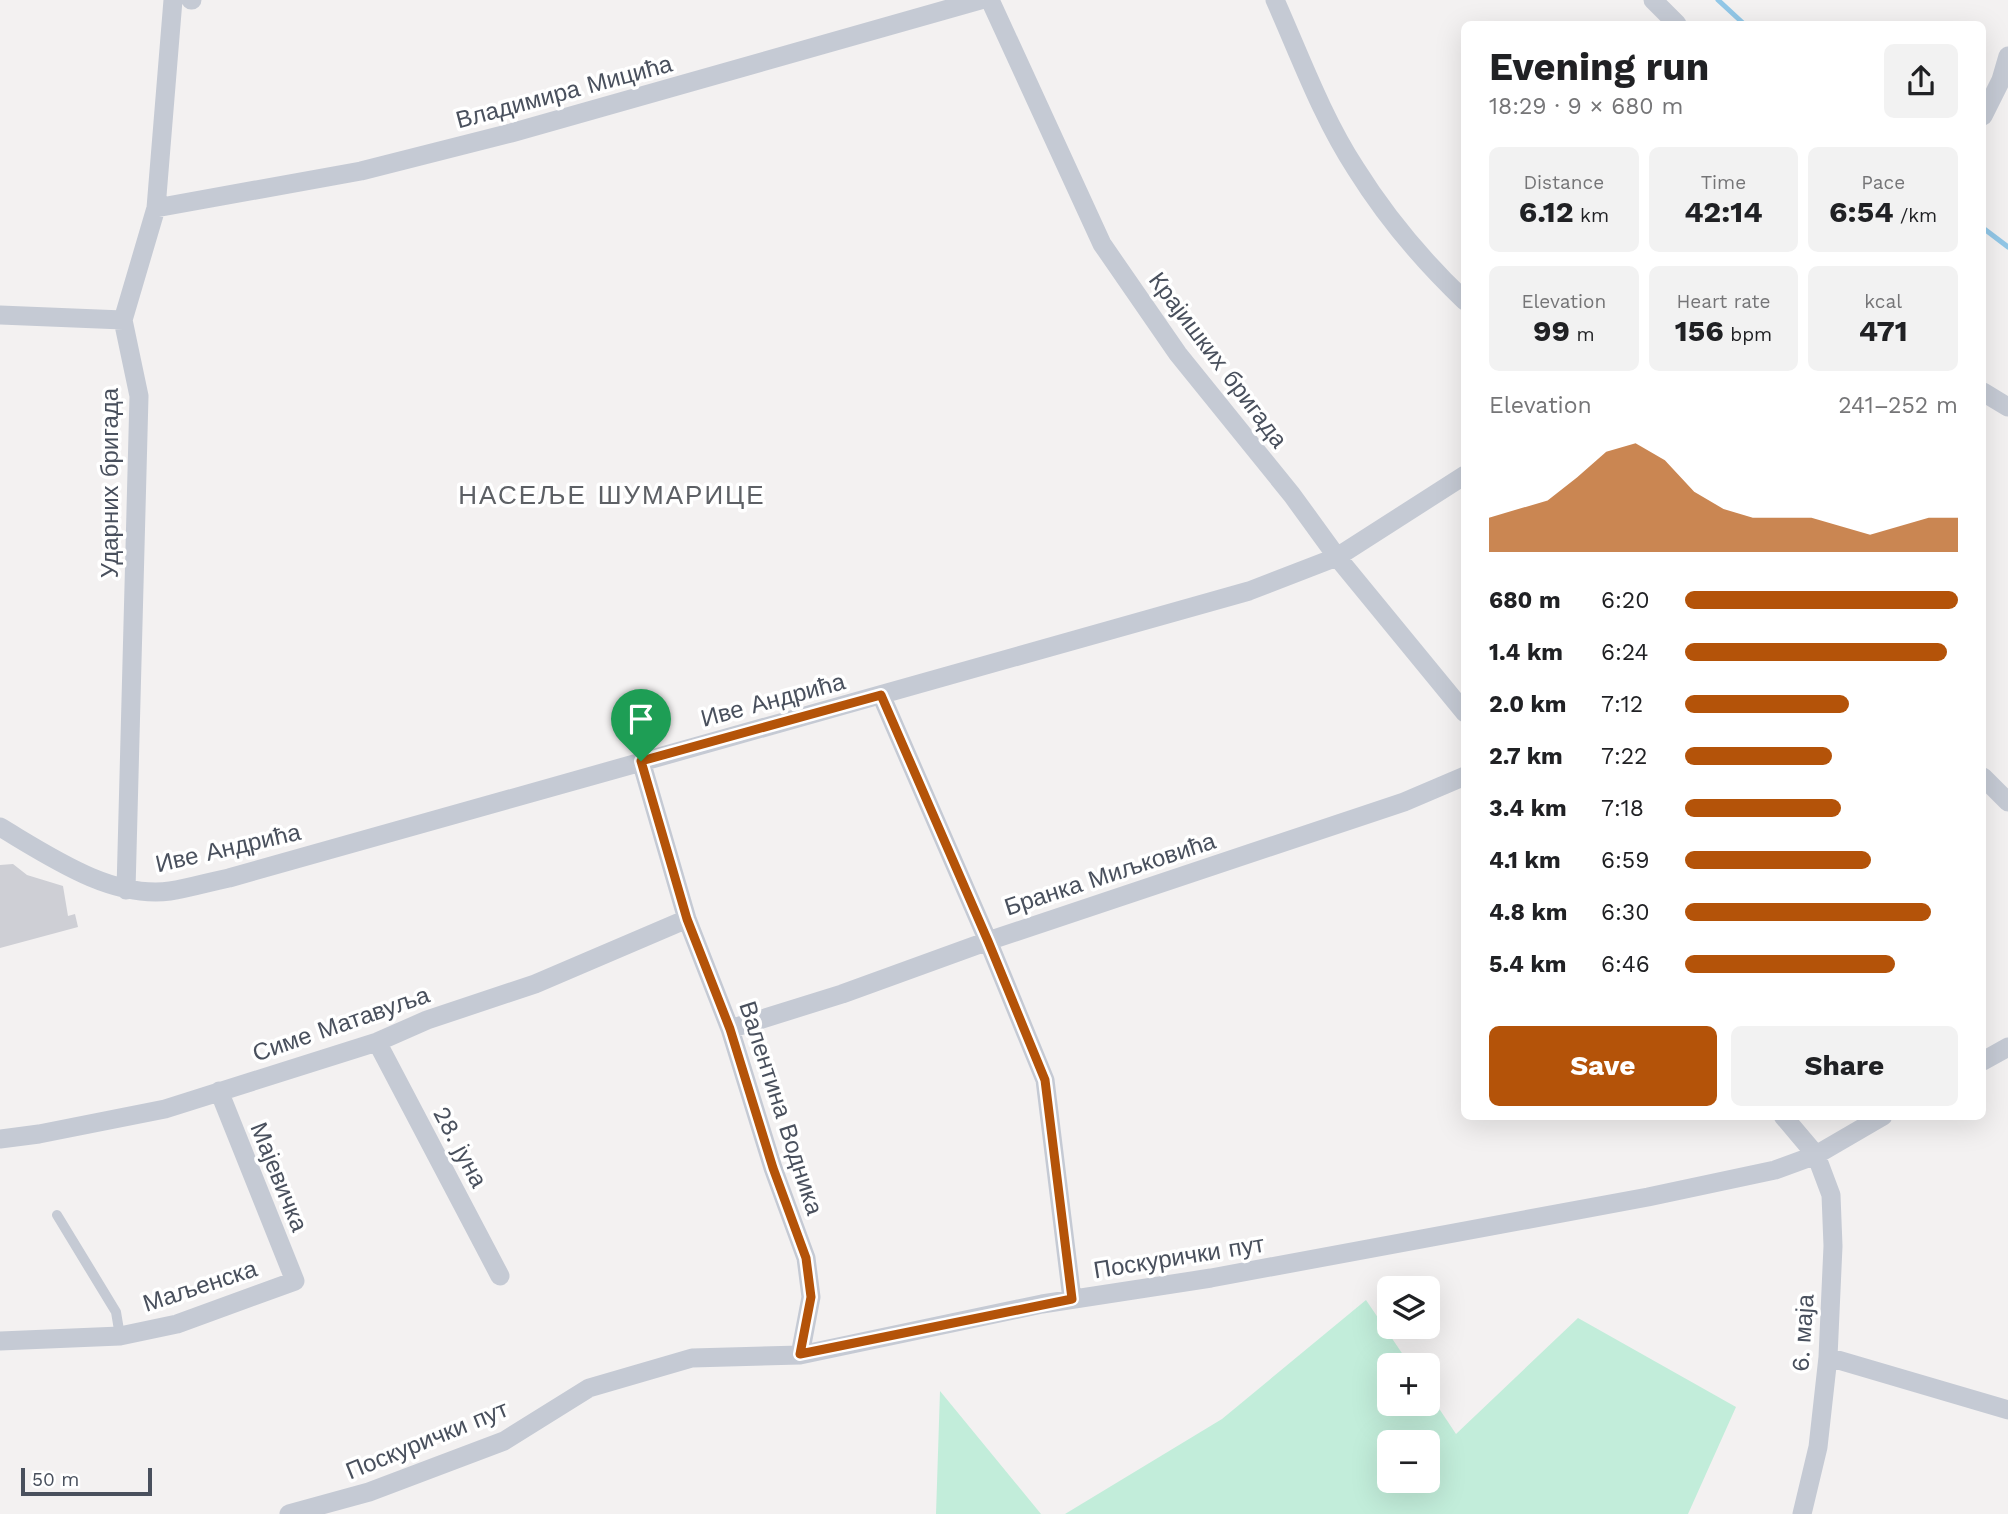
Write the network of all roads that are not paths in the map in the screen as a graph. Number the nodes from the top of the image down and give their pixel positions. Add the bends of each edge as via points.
1 (173, 0) edge
2 (980, 0) edge
3 (990, 0) edge
4 (1275, 0) edge
5 (1653, 0) edge
6 (1674, 21) edge
7 (2008, 56) edge
8 (1986, 110) edge
9 (156, 208) junction
10 (1461, 297) edge
11 (0, 315) edge
12 (123, 320) junction
13 (1986, 393) edge
14 (2008, 407) edge
15 (1461, 478) edge
16 (1337, 557) junction
17 (881, 695) junction
18 (1461, 708) edge
19 (641, 761) junction
20 (1461, 778) edge
21 (1986, 780) edge
22 (2008, 802) edge
23 (0, 827) edge
24 (126, 890) junction
25 (687, 919) junction
26 (988, 941) junction
27 (730, 1029) junction
28 (377, 1042) junction
29 (2008, 1047) edge
30 (1986, 1059) edge
31 (219, 1091) junction
32 (1786, 1120) edge
33 (1876, 1120) edge
34 (0, 1139) edge
35 (1816, 1155) junction
36 (57, 1215) dead end
37 (500, 1276) dead end
38 (295, 1281) joint
39 (1072, 1299) junction
40 (120, 1336) junction
41 (0, 1341) edge
42 (800, 1354) junction
43 (1828, 1357) junction
44 (2008, 1410) edge
45 (289, 1514) edge
46 (1802, 1514) edge

1 - 9 street, Ударних бригада
2 - 9 street, Владимира Мицића via 361,171
3 - 16 street, Крајишких бригада via 1102,244 1178,354
4 - 10 street via 1355,168 1432,270
5 - 6 street
7 - 8 street
9 - 12 street, Ударних бригада
11 - 12 street
12 - 24 street, Ударних бригада via 139,396
13 - 14 street
15 - 16 street, Иве Андрића
16 - 17 street, Иве Андрића via 1249,590
16 - 18 street, Крајишких бригада
17 - 19 street, Иве Андрића
17 - 26 street
19 - 24 street, Иве Андрића via 229,878 168,891
19 - 25 street, Валентина Водника
20 - 26 street, Бранка Миљковића via 1392,806
21 - 22 street
23 - 24 street, Иве Андрића via 65,865
25 - 27 street, Валентина Водника
25 - 28 street, Симе Матавуља via 535,984
26 - 27 street, Бранка Миљковића
26 - 39 street via 1045,1080
27 - 42 street, Валентина Водника via 806,1258 811,1297
28 - 31 street, Симе Матавуља
28 - 37 street, 28. јуна
29 - 30 street
31 - 34 street, Симе Матавуља via 165,1109
31 - 38 street, Мајевичка
32 - 35 street
33 - 35 street, Поскурички пут
35 - 39 street, Поскурички пут via 1775,1170 1648,1197 1211,1278
35 - 43 street, 6. маја via 1831,1195
36 - 40 lane, Маљенска via 116,1312
38 - 40 street, Маљенска via 177,1324
39 - 42 street, Поскурички пут
40 - 41 street, Маљенска
42 - 45 street, Поскурички пут via 692,1358 589,1388 504,1441 369,1492
43 - 44 street
43 - 46 street, 6. маја via 1818,1447

